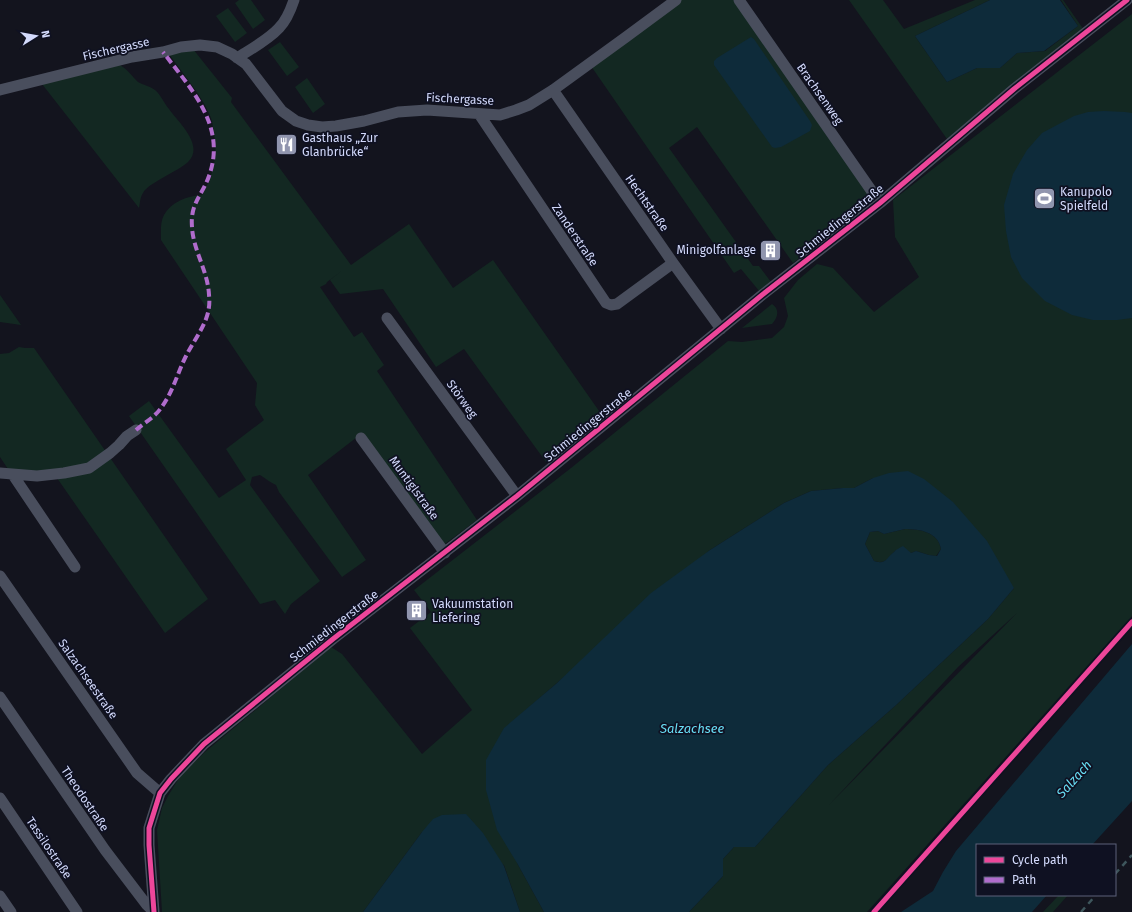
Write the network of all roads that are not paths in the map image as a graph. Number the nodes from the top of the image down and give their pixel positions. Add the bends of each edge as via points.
1 (294, 0) edge
2 (676, 0) edge
3 (739, 0) edge
4 (1126, 0) edge
5 (237, 58) junction
6 (0, 90) edge
7 (553, 90) junction
8 (479, 114) junction
9 (880, 203) junction
10 (673, 263) junction
11 (387, 318) dead end
12 (721, 329) junction
13 (136, 430) dead end
14 (362, 438) dead end
15 (0, 473) edge
16 (13, 475) junction
17 (517, 496) junction
18 (445, 553) junction
19 (75, 567) dead end
20 (0, 576) edge
21 (0, 697) edge
22 (160, 793) junction
23 (0, 799) edge
24 (0, 896) edge
25 (11, 912) edge
26 (77, 912) edge
27 (154, 912) edge

1 - 5 street via 279,28
2 - 7 street, Fischergasse
3 - 9 street, Brachsenweg
4 - 9 street, Schmiedingerstraße via 1014,89
5 - 6 street, Fischergasse via 217,47 181,47
5 - 8 street, Fischergasse via 246,64 282,111 296,121 308,125 336,126 364,122 398,112 427,110
7 - 8 street, Fischergasse via 516,110 500,114
7 - 10 street, Hechtstraße
8 - 10 street, Zanderstraße via 606,303 617,304
9 - 12 street, Schmiedingerstraße
10 - 12 street, Hechtstraße
11 - 17 street, Störweg
12 - 17 street, Schmiedingerstraße
13 - 16 street via 89,468 37,476
14 - 18 street, Muntiglstraße
15 - 16 street
16 - 19 street
17 - 18 street, Schmiedingerstraße
18 - 22 street, Schmiedingerstraße via 333,639 204,744
20 - 22 street, Salzachseestraße via 137,773
21 - 27 street, Theodostraße via 105,850
22 - 27 street, Schmiedingerstraße via 149,828 148,845
23 - 26 street, Tassilostraße
24 - 25 street

